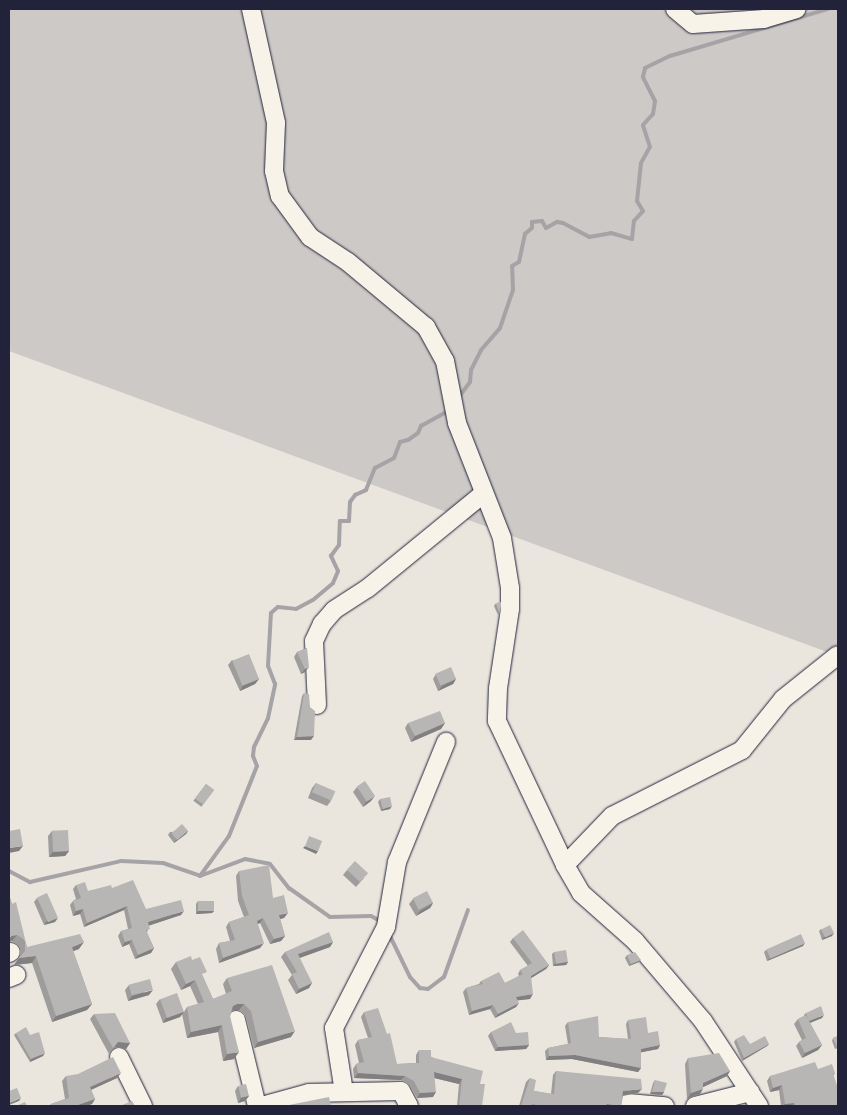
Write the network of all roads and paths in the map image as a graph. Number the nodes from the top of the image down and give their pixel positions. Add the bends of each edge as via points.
1 (251, 9) edge
2 (675, 9) edge
3 (796, 9) edge
4 (483, 494) junction
5 (838, 655) edge
6 (316, 705) dead end
7 (446, 742) dead end
8 (565, 865) junction
9 (236, 1020) dead end
10 (119, 1057) dead end
11 (341, 1097) edge
12 (754, 1099) edge
13 (143, 1106) edge
14 (257, 1106) edge
15 (262, 1106) edge
16 (409, 1106) edge
17 (628, 1106) edge
18 (665, 1106) edge
19 (695, 1106) edge

1 - 4 street via 276,123 274,171 280,196 310,237 348,262 426,327 445,361 456,423
2 - 3 street via 693,24 764,19
4 - 6 street via 368,588 334,610 322,624 314,641
4 - 8 street via 502,538 510,588 497,721
5 - 8 street via 783,700 742,750 612,816
7 - 11 street via 397,862 386,927 334,1028
8 - 12 street via 581,893 636,941 703,1021
9 - 14 street
10 - 13 street
11 - 15 street via 309,1093
11 - 16 street via 401,1092
12 - 19 street
17 - 18 street via 628,1103

